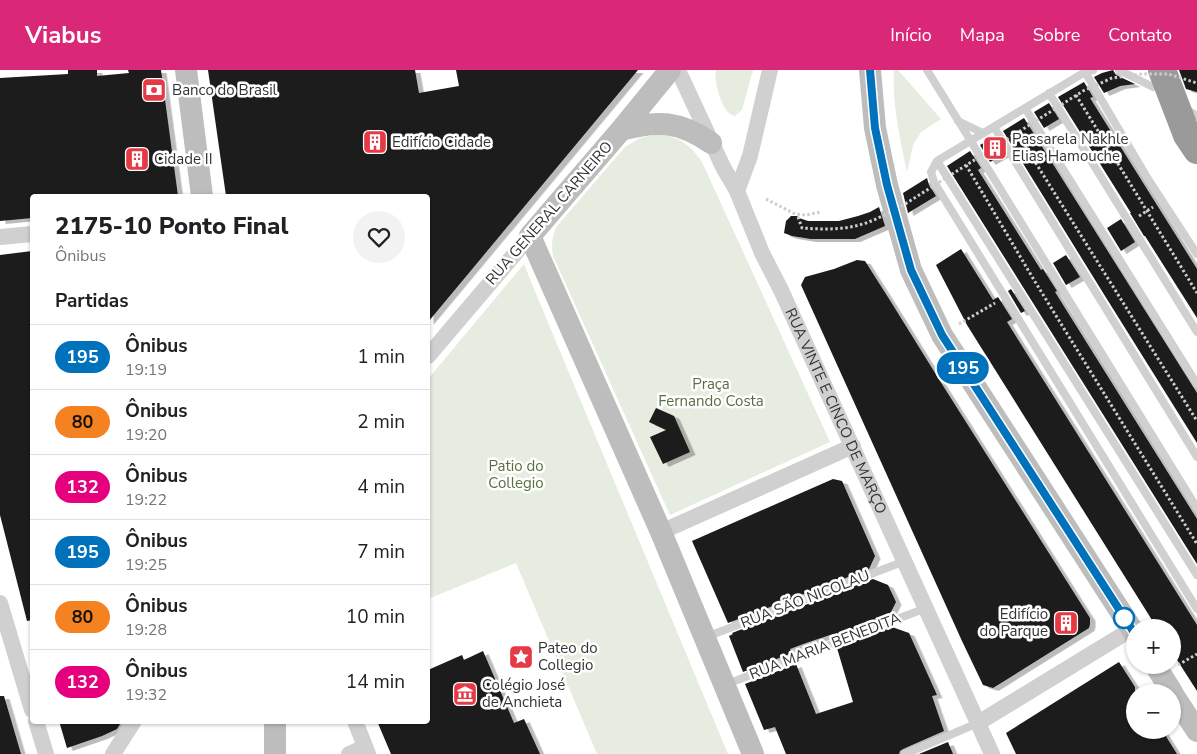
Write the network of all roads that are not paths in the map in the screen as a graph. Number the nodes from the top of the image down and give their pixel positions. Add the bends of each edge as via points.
1 (186, 70) edge
2 (670, 70) edge
3 (678, 70) edge
4 (770, 70) edge
5 (870, 70) edge
6 (927, 70) edge
7 (1119, 70) edge
8 (1089, 71) edge
9 (1158, 82) edge
10 (1050, 93) junction
11 (1025, 108) junction
12 (958, 120) junction
13 (994, 127) junction
14 (621, 130) junction
15 (983, 133) junction
16 (1194, 134) edge
17 (971, 141) junction
18 (711, 143) junction
19 (937, 161) junction
20 (737, 191) junction
21 (202, 194) edge
22 (30, 234) edge
23 (530, 236) junction
24 (0, 238) edge
25 (1197, 254) edge
26 (1197, 332) edge
27 (430, 354) edge
28 (1197, 384) edge
29 (852, 446) junction
30 (1197, 456) edge
31 (1197, 508) edge
32 (661, 532) junction
33 (905, 561) junction
34 (1197, 575) edge
35 (0, 603) edge
36 (926, 608) junction
37 (1197, 609) edge
38 (1126, 621) edge
39 (1126, 636) edge
40 (704, 638) junction
41 (725, 684) junction
42 (30, 703) edge
43 (1181, 707) edge
44 (978, 723) junction
45 (37, 724) edge
46 (132, 724) edge
47 (275, 724) edge
48 (283, 724) edge
49 (356, 724) edge
50 (1197, 731) edge
51 (367, 751) edge
52 (114, 753) edge
53 (46, 754) edge
54 (275, 754) edge
55 (283, 754) edge
56 (349, 754) edge
57 (753, 754) edge
58 (905, 754) edge
59 (992, 754) edge

1 - 21 street
2 - 14 street, RUA GENERAL CARNEIRO
3 - 18 street, RUA VINTE E CINCO DE MARÇO
4 - 20 street via 750,156
5 - 38 street via 875,128 911,270 942,335
6 - 12 lane
7 - 9 lane
8 - 10 lane
8 - 25 lane via 1148,179
9 - 16 highway
10 - 11 lane
10 - 26 lane
11 - 13 lane
11 - 28 lane
12 - 15 lane
12 - 17 lane
13 - 15 lane
13 - 30 lane
14 - 18 street via 658,123 686,129
14 - 23 street, RUA GENERAL CARNEIRO
15 - 17 lane
17 - 19 lane
17 - 31 lane
18 - 20 street, RUA VINTE E CINCO DE MARÇO
19 - 34 lane
19 - 37 lane via 932,172 934,182
20 - 29 street, RUA VINTE E CINCO DE MARÇO via 762,253
22 - 24 street
23 - 27 street, RUA GENERAL CARNEIRO
23 - 32 street
29 - 32 street
29 - 33 street, RUA VINTE E CINCO DE MARÇO
32 - 40 street
33 - 36 street, RUA VINTE E CINCO DE MARÇO
33 - 40 lane, RUA SÃO NICOLAU
35 - 42 street
36 - 41 lane, RUA MARIA BENEDITA
36 - 44 street, RUA VINTE E CINCO DE MARÇO
39 - 44 street
40 - 41 street
41 - 57 street
43 - 50 street
44 - 58 lane
44 - 59 street, RUA VINTE E CINCO DE MARÇO
45 - 53 street
46 - 52 street
47 - 54 street
48 - 55 street
49 - 51 street
51 - 56 street

